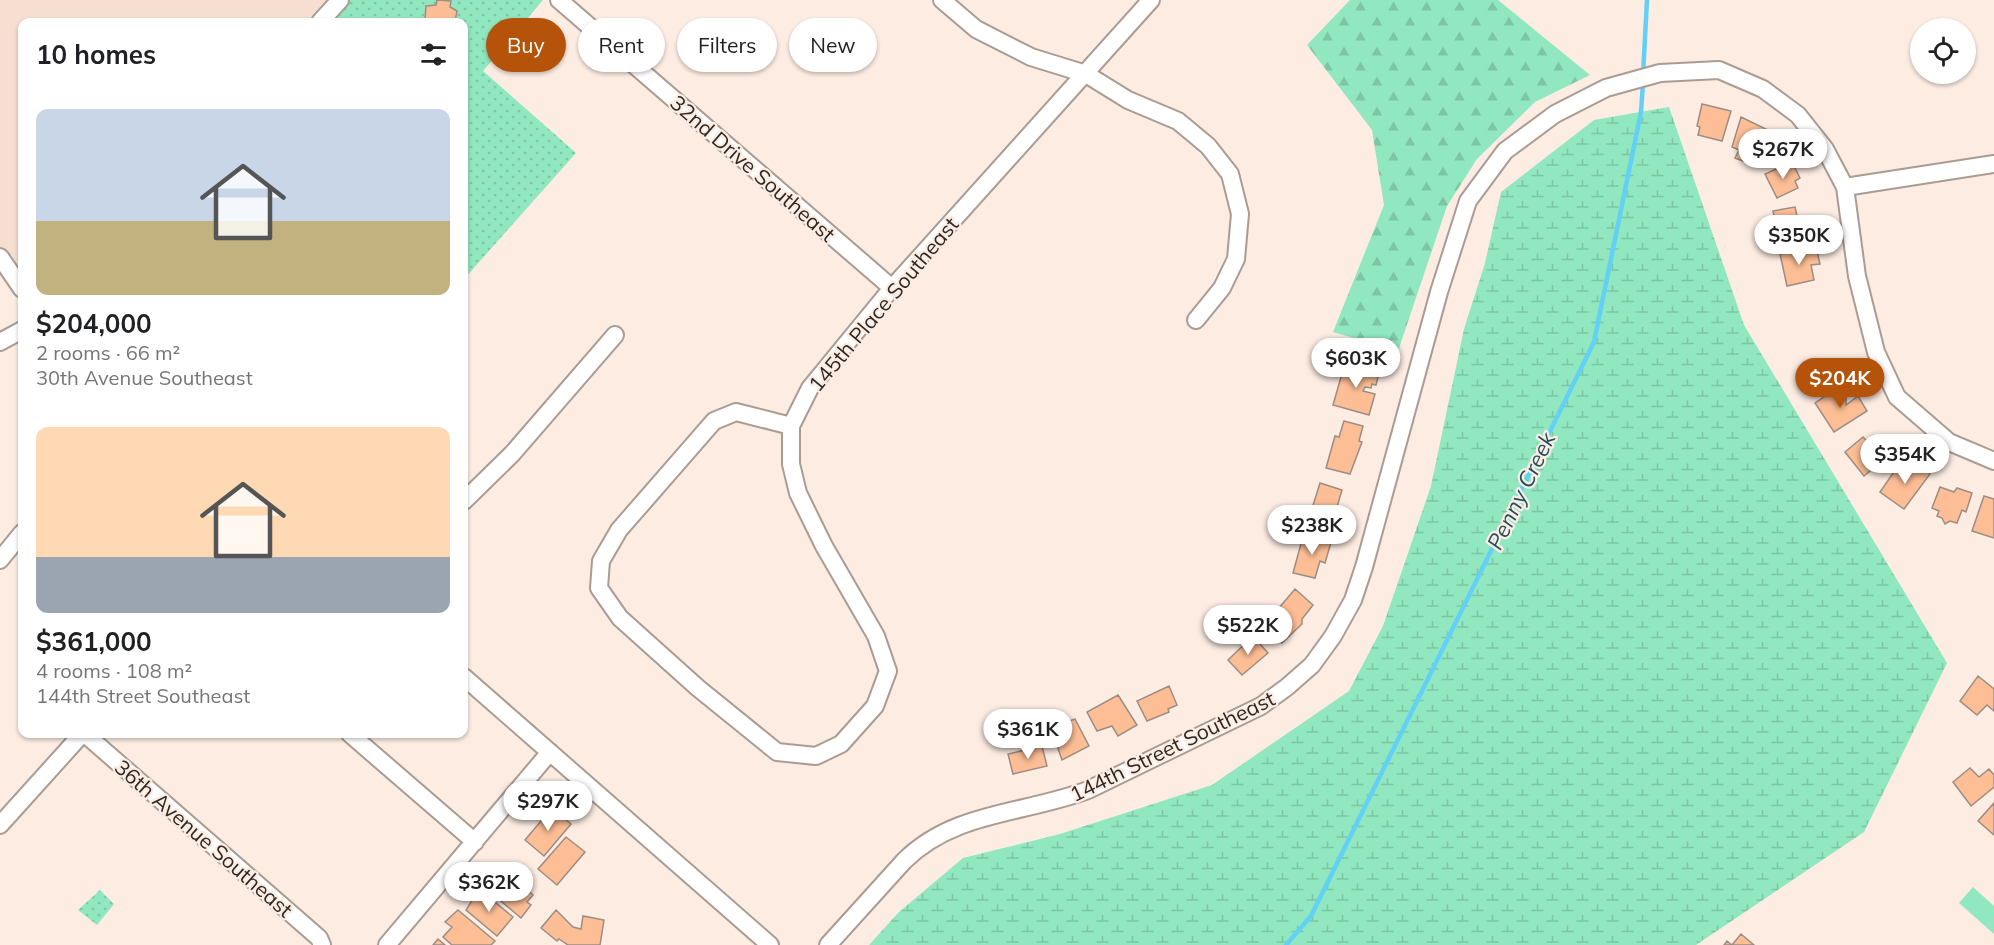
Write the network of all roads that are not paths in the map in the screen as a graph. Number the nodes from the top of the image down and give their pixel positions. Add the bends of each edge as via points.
1 (340, 0) edge
2 (559, 0) edge
3 (942, 0) edge
4 (1151, 0) edge
5 (324, 18) edge
6 (1086, 74) junction
7 (1994, 164) edge
8 (1845, 187) junction
9 (0, 257) edge
10 (18, 283) edge
11 (892, 288) junction
12 (1196, 320) dead end
13 (18, 332) edge
14 (615, 335) dead end
15 (0, 342) edge
16 (791, 426) junction
17 (1994, 461) edge
18 (468, 497) edge
19 (18, 538) edge
20 (0, 560) edge
21 (468, 680) edge
22 (79, 738) edge
23 (88, 738) edge
24 (355, 738) edge
25 (550, 752) junction
26 (0, 825) edge
27 (475, 842) junction
28 (322, 945) edge
29 (387, 945) edge
30 (770, 945) edge
31 (828, 945) edge

1 - 5 street
2 - 11 street, 32nd Drive Southeast
3 - 6 street via 976,29 1031,57
4 - 6 street, 145th Place Southeast
6 - 11 street, 145th Place Southeast
6 - 12 street via 1128,100 1178,121 1209,146 1230,174 1240,214 1236,259 1222,288
7 - 8 street
8 - 17 street, 144th Street Southeast via 1860,287 1876,352 1897,397 1949,442
8 - 31 street, 144th Street Southeast via 1825,149 1798,115 1763,89 1719,70 1660,73 1606,88 1555,114 1505,151 1468,201 1438,292 1353,600 1312,665 1261,706 1088,790 1061,801 985,816 944,830 909,855
9 - 10 street
11 - 16 street, 145th Place Southeast via 810,388
13 - 15 street
14 - 18 street via 512,454
16 - 16 street via 791,464 798,493 876,636 888,671 875,706 842,744 816,756 777,752 620,618 599,588 601,561 619,530 714,421 736,412
19 - 20 street
21 - 25 street
22 - 26 street
23 - 28 street, 36th Avenue Southeast via 319,938
24 - 27 street
25 - 27 street
25 - 30 street
27 - 29 street

